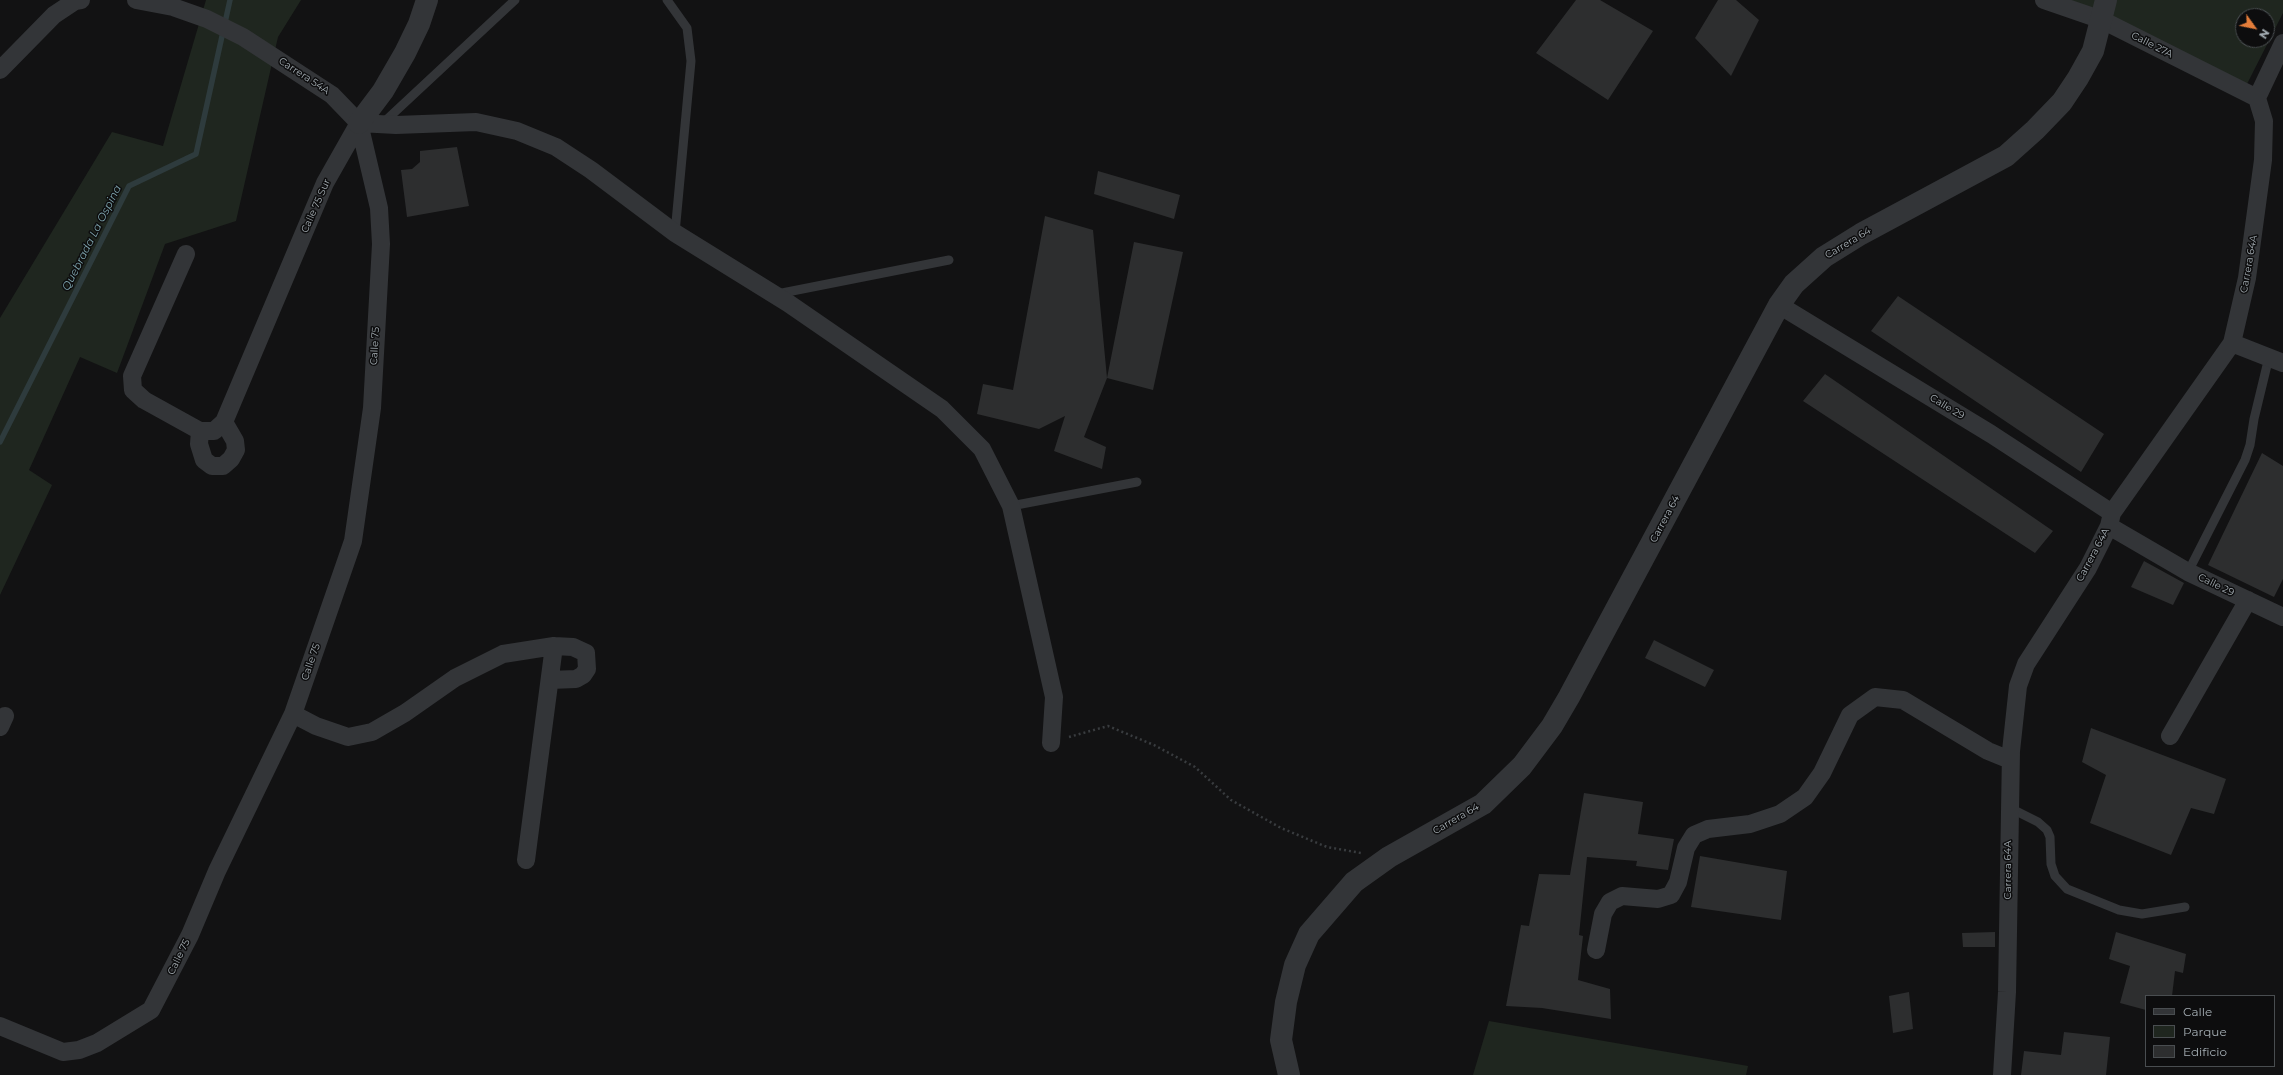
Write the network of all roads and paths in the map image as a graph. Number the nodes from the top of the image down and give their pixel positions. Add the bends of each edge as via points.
1 (136, 0) edge
2 (427, 0) edge
3 (514, 0) edge
4 (667, 0) edge
5 (2044, 0) edge
6 (71, 2) edge
7 (2104, 10) edge
8 (2283, 43) edge
9 (0, 70) edge
10 (2257, 98) junction
11 (359, 122) junction
12 (382, 124) junction
13 (675, 233) junction
14 (186, 254) dead end
15 (949, 260) dead end
16 (774, 295) junction
17 (1779, 305) junction
18 (2232, 343) junction
19 (2276, 360) edge
20 (224, 422) junction
21 (200, 432) junction
22 (1137, 482) dead end
23 (1011, 506) junction
24 (2110, 520) junction
25 (2188, 572) junction
26 (2248, 600) junction
27 (2283, 617) edge
28 (554, 646) junction
29 (550, 680) junction
30 (293, 714) junction
31 (2170, 736) dead end
32 (1051, 743) joint
33 (2010, 760) junction
34 (2008, 807) junction
35 (1389, 857) junction
36 (526, 860) dead end
37 (2185, 907) dead end
38 (1596, 950) dead end
39 (0, 1026) edge
40 (1288, 1075) edge
41 (2002, 1075) edge

1 - 11 street, Carrera 54A via 172,7 207,19 243,37 332,95
2 - 11 street, Calle 75 Sur via 405,53 383,91
3 - 12 lane
4 - 13 lane via 687,28 690,61
5 - 7 street, Calle 27A
6 - 9 street via 54,15
7 - 10 street, Calle 27A
7 - 17 street, Carrera 64 via 2093,51 2078,78 2062,102 2036,130 2006,156 1861,234 1824,257 1794,284
8 - 10 street
10 - 18 street, Carrera 64A via 2264,121 2263,160 2247,278
11 - 12 street
11 - 20 street, Calle 75 Sur via 325,183
11 - 30 street, Calle 75 via 379,208 381,244 372,408 353,540
12 - 13 street via 476,122 537,138 574,158
13 - 16 street
14 - 21 street via 132,376 133,390 144,400
15 - 16 lane
16 - 23 street via 942,409 982,449
17 - 24 street, Calle 29 via 1991,434
17 - 35 street, Carrera 64 via 1552,726 1522,766 1483,804
18 - 19 street
18 - 24 street, Carrera 64A
19 - 25 lane via 2254,419 2245,460
20 - 21 street via 214,431
20 - 21 street via 235,441 236,450 223,466 212,466 204,460 199,444
22 - 23 lane
23 - 32 street via 1054,697
24 - 25 street, Calle 29
24 - 33 street, Carrera 64A via 2088,568 2026,664 2018,686
25 - 26 street, Calle 29
26 - 27 street, Calle 29
26 - 31 street
28 - 29 street
28 - 29 street via 579,649 586,653 587,669 576,679
28 - 30 street via 503,654 455,678 405,713 372,732 348,737 316,726
29 - 36 street
30 - 39 street, Calle 75 via 183,948 151,1010 97,1043 79,1050 63,1052
32 - 35 path via 1108,726 1154,744 1194,767 1231,800 1281,828 1327,847
33 - 34 street, Carrera 64A
33 - 38 street via 1988,751 1903,700 1875,697 1850,715 1822,773 1805,797 1780,814 1750,824 1708,829 1694,835 1686,848 1678,882 1671,895 1658,899 1622,896 1610,902 1603,914
34 - 37 lane via 2038,822 2047,830 2055,876 2067,889 2119,910 2142,914
34 - 41 street, Carrera 64A via 2007,992
35 - 40 street, Carrera 64 via 1354,882 1309,934 1295,965 1286,1002 1281,1040

